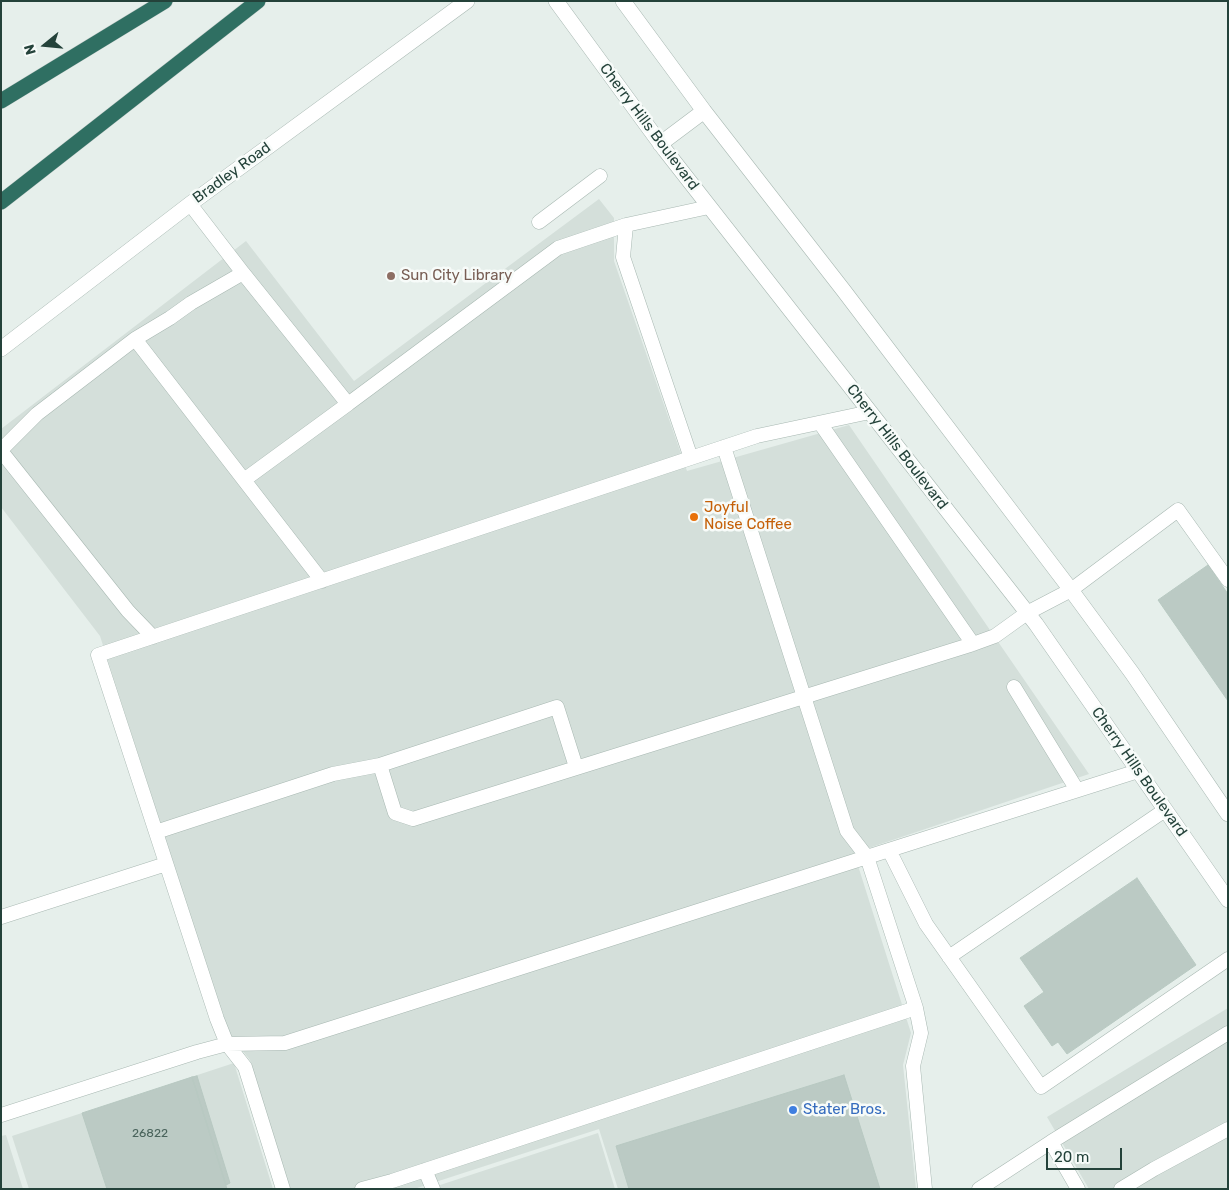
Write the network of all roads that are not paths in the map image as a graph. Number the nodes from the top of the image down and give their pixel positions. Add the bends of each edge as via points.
1 (165, 1) edge
2 (258, 1) edge
3 (466, 1) edge
4 (556, 1) edge
5 (623, 1) edge
6 (1, 100) edge
7 (704, 111) junction
8 (660, 144) junction
9 (600, 176) dead end
10 (1, 202) edge
11 (190, 204) junction
12 (709, 207) junction
13 (539, 222) dead end
14 (626, 225) junction
15 (243, 273) junction
16 (135, 339) junction
17 (1, 349) edge
18 (348, 404) junction
19 (870, 412) junction
20 (820, 423) junction
21 (724, 447) junction
22 (1, 451) edge
23 (692, 458) junction
24 (244, 480) junction
25 (1228, 580) edge
26 (322, 581) junction
27 (1071, 590) junction
28 (1027, 613) junction
29 (153, 636) junction
30 (973, 644) junction
31 (1014, 687) dead end
32 (804, 697) junction
33 (380, 765) junction
34 (576, 767) junction
35 (1138, 771) junction
36 (1077, 790) junction
37 (1165, 810) junction
38 (1228, 814) edge
39 (156, 832) junction
40 (889, 850) junction
41 (867, 857) junction
42 (166, 864) junction
43 (1228, 900) edge
44 (1, 917) edge
45 (949, 957) junction
46 (1228, 959) edge
47 (916, 1008) junction
48 (1228, 1033) edge
49 (228, 1044) junction
50 (1, 1115) edge
51 (1228, 1130) edge
52 (1051, 1142) junction
53 (426, 1170) junction
54 (1137, 1185) edge
55 (283, 1189) edge
56 (362, 1189) edge
57 (433, 1189) edge
58 (926, 1189) edge
59 (979, 1189) edge
60 (1078, 1189) edge
61 (1121, 1189) edge

1 - 6 highway
2 - 10 highway
3 - 11 street, Bradley Road
4 - 8 street, Cherry Hills Boulevard
5 - 7 street
7 - 8 street
7 - 27 street
8 - 12 street, Cherry Hills Boulevard
9 - 13 lane
11 - 15 lane
11 - 17 street, Bradley Road
12 - 14 lane
12 - 19 street, Cherry Hills Boulevard
14 - 18 lane via 558,248
14 - 23 lane via 623,257
15 - 16 lane
15 - 18 lane
16 - 22 lane via 38,414
16 - 24 lane
18 - 24 lane
19 - 20 lane
19 - 28 street, Cherry Hills Boulevard
20 - 21 lane via 757,436
20 - 30 lane
21 - 23 lane
21 - 32 lane
22 - 29 lane via 128,611
23 - 26 lane
24 - 26 lane
25 - 27 lane via 1178,510
26 - 29 lane
27 - 28 lane
27 - 38 street
28 - 30 lane via 995,636
28 - 35 street, Cherry Hills Boulevard
29 - 39 lane via 98,656
30 - 32 lane
31 - 36 lane
32 - 34 lane
32 - 41 lane via 847,832
33 - 34 lane via 395,813 413,819
33 - 34 lane via 557,707
33 - 39 lane via 333,774
35 - 36 lane
35 - 37 street, Cherry Hills Boulevard
36 - 40 lane
37 - 43 street, Cherry Hills Boulevard
37 - 45 lane
39 - 42 lane
40 - 41 lane
40 - 45 lane via 926,924
41 - 47 lane
41 - 49 lane via 286,1043
42 - 44 lane
42 - 49 lane
45 - 46 lane via 1041,1087
47 - 53 lane
47 - 58 lane via 921,1033 913,1066
48 - 52 lane
49 - 50 lane
49 - 55 lane via 245,1067
51 - 54 lane via 1154,1169
52 - 59 lane
52 - 60 lane
53 - 56 lane
53 - 57 lane
54 - 61 lane

